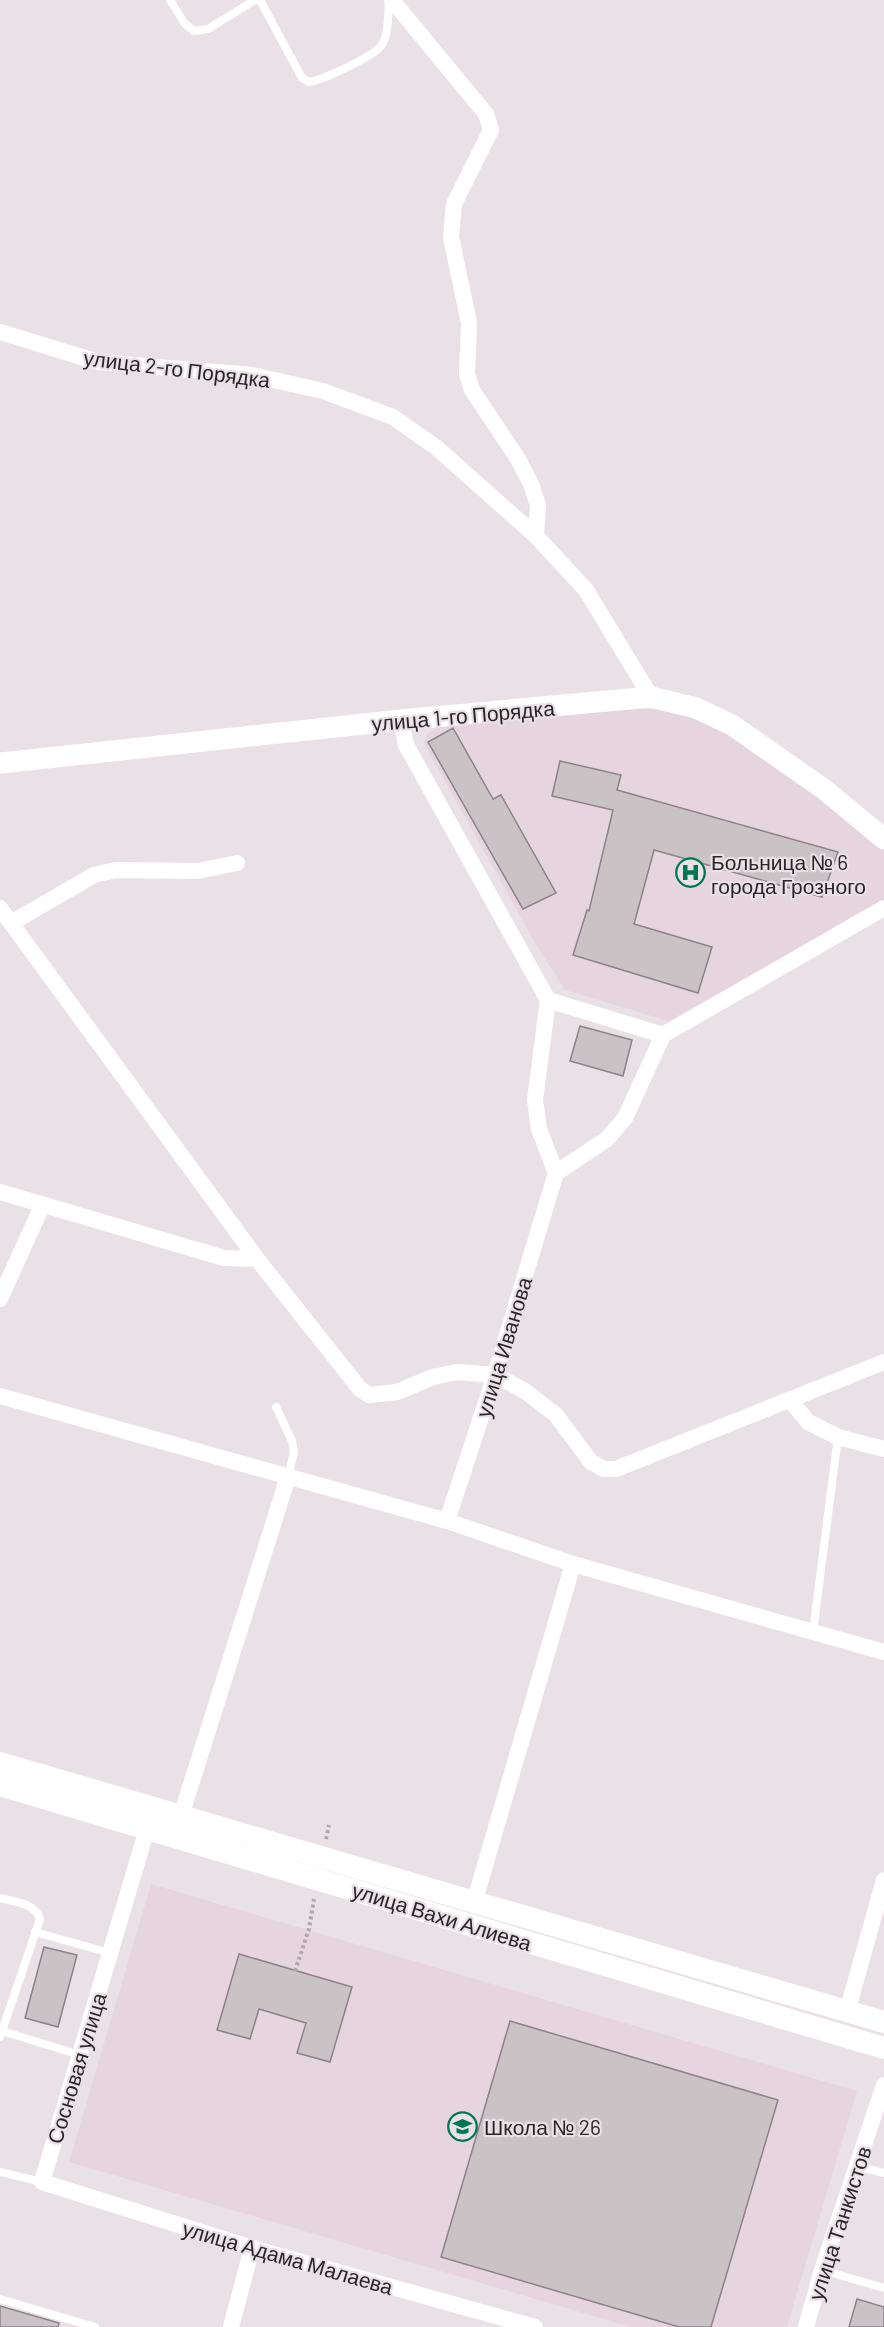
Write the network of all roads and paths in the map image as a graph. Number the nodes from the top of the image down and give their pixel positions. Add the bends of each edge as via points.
1 (170, 0) edge
2 (255, 0) edge
3 (260, 0) edge
4 (391, 0) edge
5 (0, 332) edge
6 (536, 536) junction
7 (651, 697) junction
8 (401, 720) junction
9 (0, 763) edge
10 (884, 839) edge
11 (237, 863) dead end
12 (0, 908) edge
13 (884, 908) edge
14 (10, 923) junction
15 (548, 1000) junction
16 (663, 1035) junction
17 (556, 1173) junction
18 (0, 1192) edge
19 (42, 1206) junction
20 (257, 1259) junction
21 (0, 1299) edge
22 (884, 1362) edge
23 (495, 1375) junction
24 (0, 1396) edge
25 (790, 1400) junction
26 (276, 1407) dead end
27 (838, 1437) junction
28 (884, 1449) edge
29 (288, 1477) junction
30 (447, 1521) junction
31 (573, 1564) junction
32 (813, 1632) junction
33 (884, 1652) edge
34 (0, 1763) edge
35 (0, 1785) edge
36 (181, 1816) junction
37 (147, 1829) junction
38 (884, 1880) edge
39 (0, 1898) edge
40 (474, 1903) junction
41 (35, 1932) junction
42 (110, 1953) junction
43 (847, 2013) junction
44 (884, 2022) edge
45 (1, 2034) edge
46 (884, 2048) edge
47 (80, 2055) junction
48 (884, 2085) edge
49 (856, 2166) junction
50 (0, 2172) edge
51 (884, 2173) edge
52 (42, 2182) junction
53 (252, 2248) junction
54 (822, 2270) junction
55 (884, 2288) edge
56 (0, 2299) edge
57 (95, 2327) edge
58 (231, 2327) edge
59 (535, 2327) edge
60 (806, 2327) edge

1 - 2 lane via 194,31 208,29
3 - 4 lane via 302,78 309,82 320,81 382,45
4 - 6 street via 486,114 491,130 454,204 452,237 469,322 467,374 472,390 531,484 538,505
5 - 6 street, улица 2-го Порядка via 98,362 252,375 323,391 393,417 437,448
6 - 7 street, улица 2-го Порядка via 586,590
7 - 8 street, улица 1-го Порядка
7 - 10 street, улица 1-го Порядка via 696,708 732,725 825,790
8 - 9 street, улица 1-го Порядка
8 - 15 street via 406,745
11 - 14 street via 198,871 116,870 94,875
12 - 14 street
13 - 16 street
14 - 20 street
15 - 16 street
15 - 17 street via 534,1100 539,1129
16 - 17 street via 625,1118 607,1139
17 - 23 street, улица Иванова
18 - 19 street
19 - 20 street via 224,1258
19 - 21 street
20 - 23 street via 360,1389 369,1395 397,1392 457,1372
22 - 25 street
23 - 25 street via 525,1391 556,1416 591,1462 604,1469 616,1469
23 - 30 street, улица Иванова
24 - 29 street
25 - 27 street via 808,1422
26 - 29 lane via 294,1452
27 - 28 street
27 - 32 lane
29 - 30 street
29 - 36 street
30 - 31 street
31 - 32 street
31 - 40 street
32 - 33 street
34 - 36 main road, улица Вахи Алиева
35 - 37 main road, улица Вахи Алиева
36 - 40 main road, улица Вахи Алиева
37 - 42 street, Сосновая улица
37 - 46 main road, улица Вахи Алиева
38 - 43 street
39 - 41 lane via 38,1912
40 - 43 main road, улица Вахи Алиева
41 - 42 lane
41 - 45 lane
42 - 47 street, Сосновая улица
43 - 44 main road, улица Вахи Алиева
45 - 47 lane
47 - 52 street, Сосновая улица
48 - 49 street, улица Танкистов
49 - 51 lane
49 - 54 street, улица Танкистов
50 - 52 lane
52 - 53 street, улица Адама Малаева
53 - 58 street
53 - 59 street, улица Адама Малаева
54 - 55 lane
54 - 60 street, улица Танкистов
56 - 57 lane

